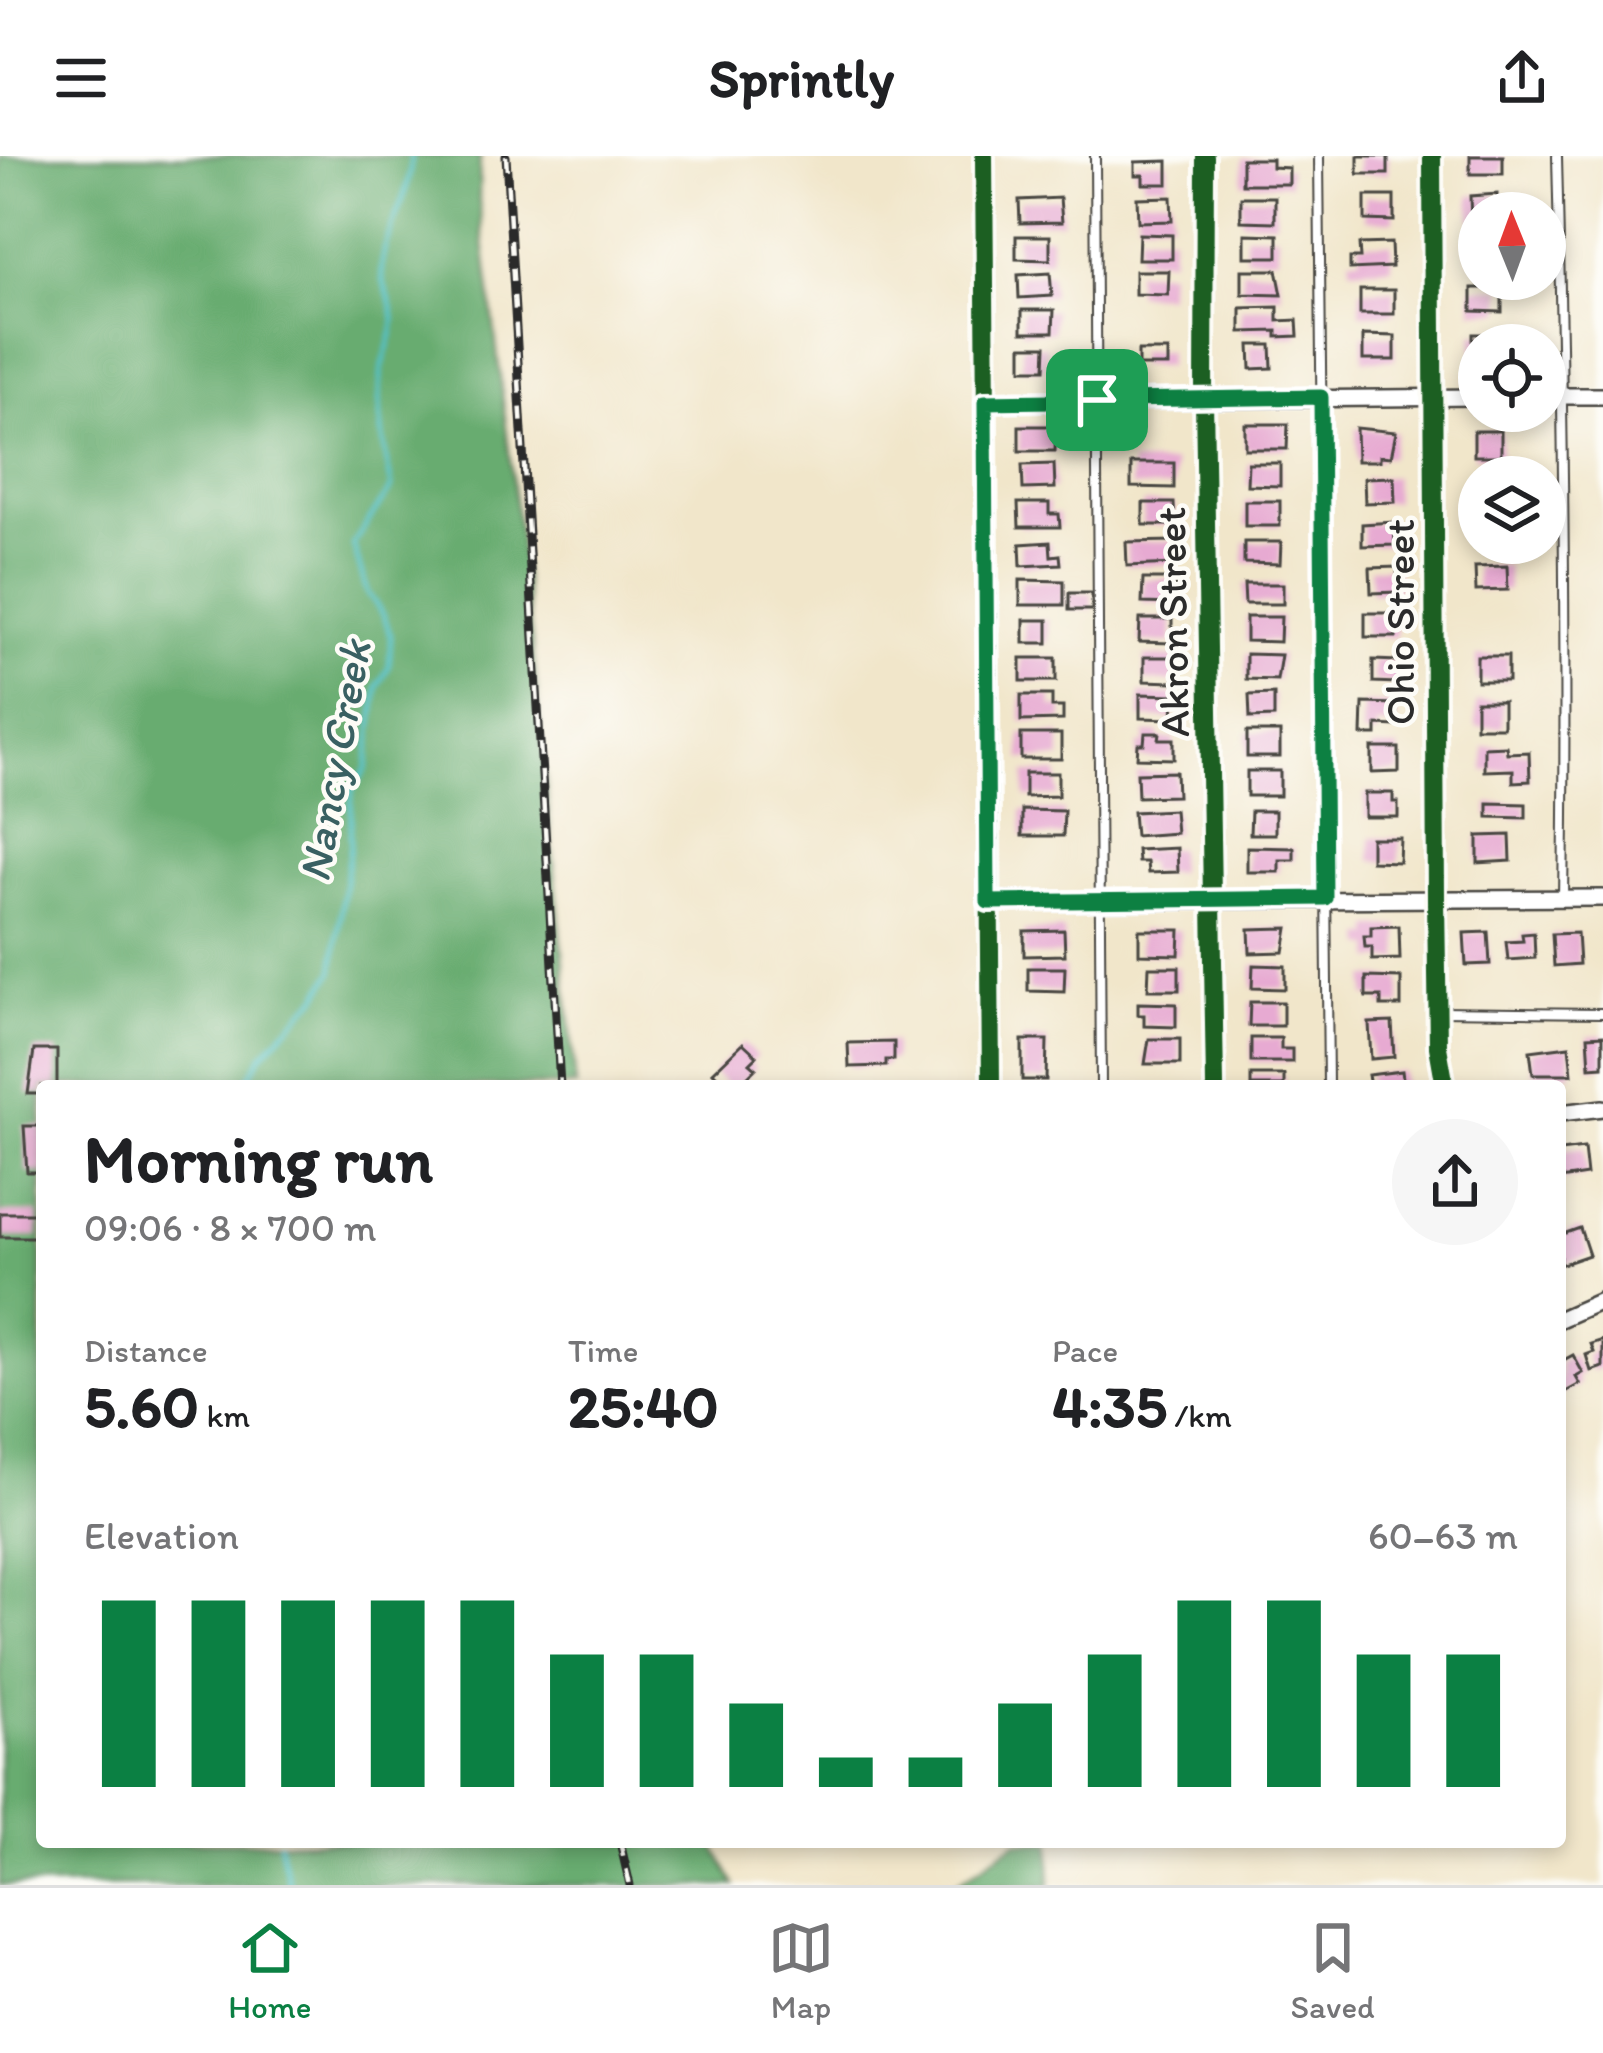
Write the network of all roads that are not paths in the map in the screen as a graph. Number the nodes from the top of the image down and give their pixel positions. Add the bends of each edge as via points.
1 (984, 156) edge
2 (1095, 156) edge
3 (1205, 156) edge
4 (1319, 156) edge
5 (1432, 156) edge
6 (1557, 156) edge
7 (1554, 324) edge
8 (1321, 397) junction
9 (1434, 397) junction
10 (1458, 397) edge
11 (1566, 397) edge
12 (1603, 397) edge
13 (1204, 398) junction
14 (1097, 400) junction
15 (985, 402) junction
16 (1555, 432) edge
17 (1213, 898) junction
18 (1325, 898) junction
19 (1603, 898) edge
20 (1436, 899) junction
21 (1562, 899) junction
22 (988, 902) junction
23 (1101, 902) junction
24 (1438, 1011) junction
25 (1603, 1012) edge
26 (991, 1080) edge
27 (1101, 1080) edge
28 (1214, 1080) edge
29 (1328, 1080) edge
30 (1444, 1080) edge
31 (1603, 1108) edge
32 (1566, 1112) edge
33 (1603, 1300) edge
34 (1566, 1316) edge

1 - 15 street
2 - 14 lane
3 - 13 street, Akron Street
4 - 8 lane
5 - 9 street, Ohio Street
6 - 7 lane
8 - 9 street
8 - 13 street
8 - 18 lane
9 - 10 street
9 - 20 street, Ohio Street
11 - 12 street
13 - 14 street
13 - 17 street, Akron Street
14 - 15 street
14 - 23 lane
15 - 22 street
16 - 21 lane via 1566,554
17 - 18 street
17 - 23 street
17 - 28 street, Akron Street
18 - 20 street
18 - 29 lane
19 - 21 street
20 - 21 street
20 - 24 street, Ohio Street
22 - 23 street
22 - 26 street
23 - 27 lane
24 - 25 lane
24 - 30 street, Ohio Street
31 - 32 street
33 - 34 street

